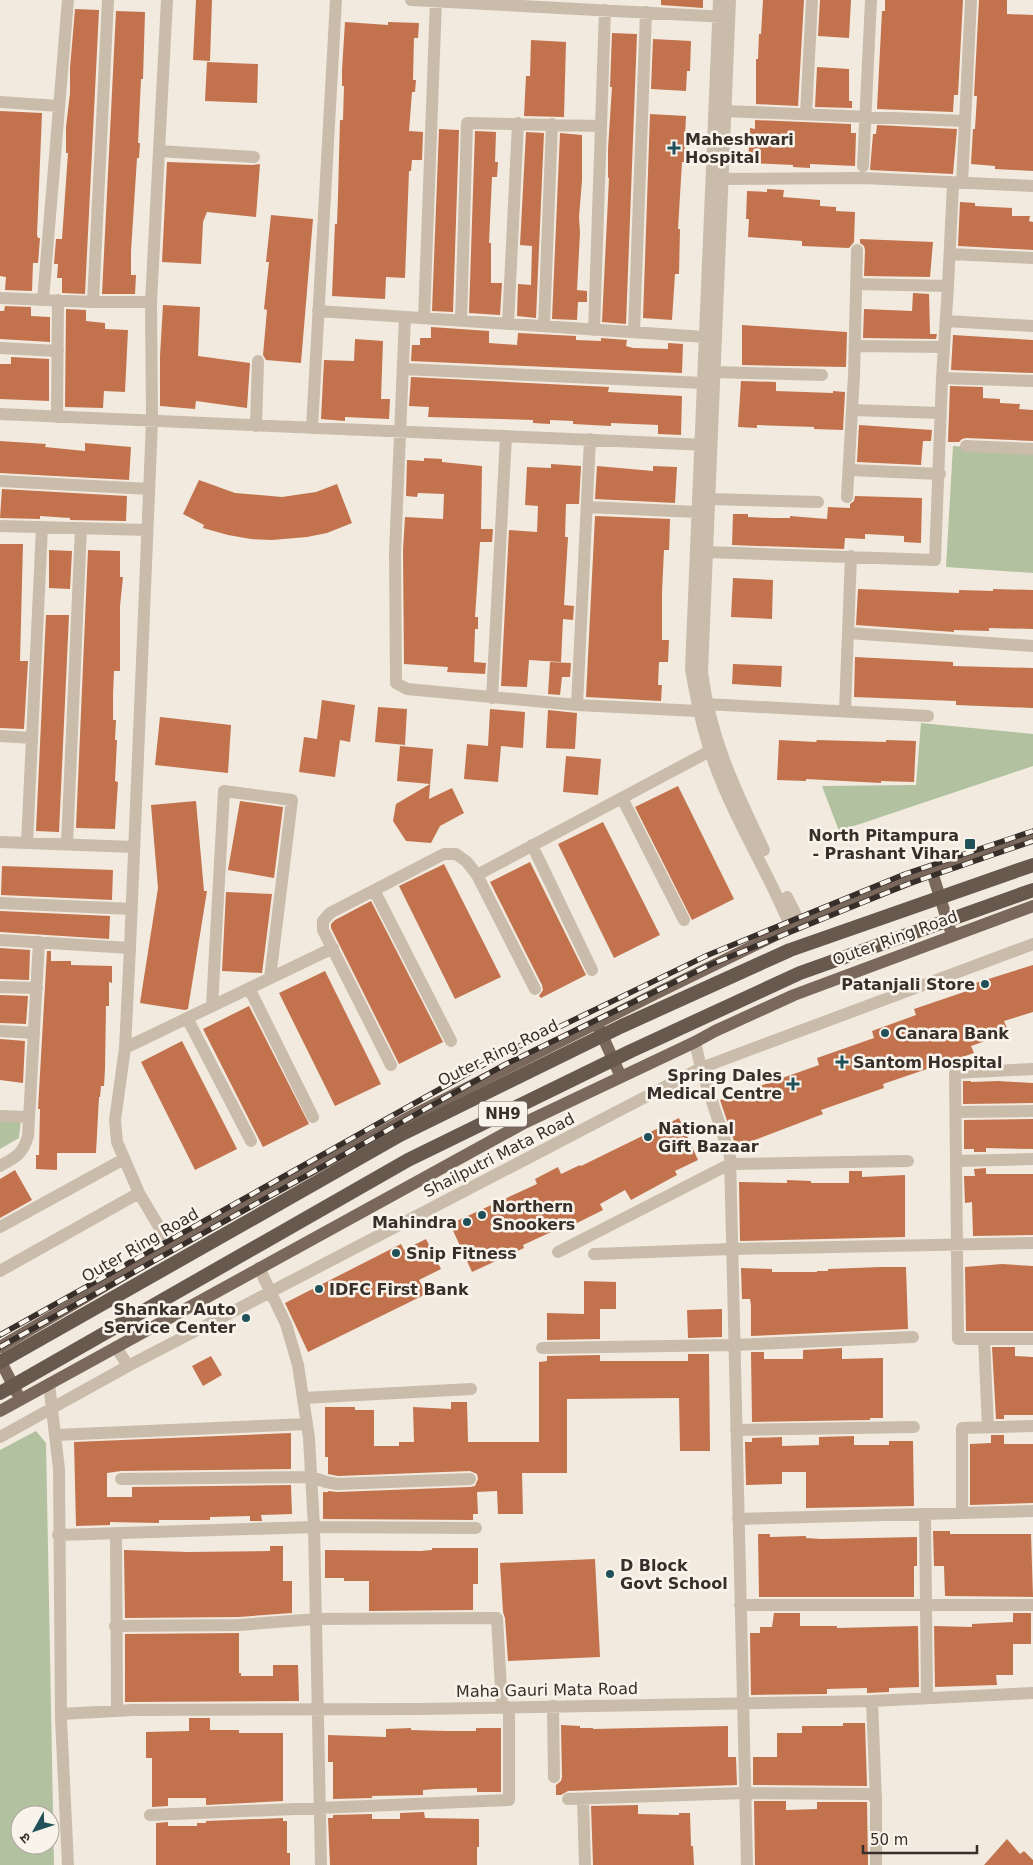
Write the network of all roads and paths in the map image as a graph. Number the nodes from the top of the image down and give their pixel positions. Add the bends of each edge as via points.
1 (68, 0) edge
2 (108, 0) edge
3 (167, 0) edge
4 (336, 0) edge
5 (411, 0) edge
6 (719, 0) edge
7 (730, 0) edge
8 (812, 0) edge
9 (872, 0) edge
10 (970, 0) edge
11 (436, 1) edge
12 (605, 10) junction
13 (646, 12) junction
14 (724, 16) junction
15 (0, 102) edge
16 (59, 106) junction
17 (725, 111) junction
18 (806, 114) junction
19 (866, 118) junction
20 (965, 121) junction
21 (518, 123) junction
22 (552, 124) junction
23 (601, 126) junction
24 (159, 151) junction
25 (254, 157) dead end
26 (863, 166) dead end
27 (722, 178) junction
28 (957, 183) junction
29 (1033, 186) edge
30 (857, 250) dead end
31 (950, 254) junction
32 (1033, 258) edge
33 (857, 284) junction
34 (948, 286) junction
35 (0, 298) edge
36 (43, 300) junction
37 (58, 300) junction
38 (93, 302) junction
39 (151, 302) junction
40 (318, 311) junction
41 (405, 317) junction
42 (424, 318) junction
43 (461, 321) junction
44 (946, 322) junction
45 (508, 324) junction
46 (544, 326) junction
47 (1033, 326) edge
48 (594, 330) junction
49 (634, 332) junction
50 (705, 337) junction
51 (855, 346) junction
52 (944, 347) junction
53 (0, 348) edge
54 (58, 351) junction
55 (258, 360) dead end
56 (402, 369) junction
57 (714, 372) junction
58 (822, 376) dead end
59 (942, 378) junction
60 (1033, 381) edge
61 (703, 383) junction
62 (852, 410) junction
63 (941, 413) junction
64 (0, 414) edge
65 (57, 417) junction
66 (152, 421) junction
67 (256, 426) junction
68 (312, 428) junction
69 (400, 432) junction
70 (506, 436) junction
71 (590, 439) junction
72 (706, 445) junction
73 (966, 446) dead end
74 (1033, 449) edge
75 (850, 470) junction
76 (940, 474) junction
77 (0, 480) edge
78 (149, 489) junction
79 (847, 497) dead end
80 (709, 499) junction
81 (818, 502) dead end
82 (587, 507) junction
83 (698, 512) junction
84 (0, 526) edge
85 (42, 527) junction
86 (81, 528) junction
87 (147, 530) junction
88 (706, 552) junction
89 (851, 556) junction
90 (848, 633) junction
91 (1033, 646) edge
92 (492, 698) junction
93 (577, 705) junction
94 (702, 707) junction
95 (845, 710) junction
96 (928, 716) dead end
97 (0, 736) edge
98 (32, 738) junction
99 (710, 751) junction
100 (622, 798) junction
101 (1033, 838) edge
102 (0, 842) edge
103 (27, 843) junction
104 (68, 844) junction
105 (532, 845) junction
106 (134, 847) junction
107 (1033, 865) edge
108 (932, 872) junction
109 (477, 875) junction
110 (374, 890) junction
111 (1033, 890) edge
112 (0, 903) edge
113 (1033, 906) edge
114 (132, 909) junction
115 (684, 920) dead end
116 (795, 926) junction
117 (952, 936) junction
118 (0, 940) edge
119 (39, 942) junction
120 (1033, 944) edge
121 (130, 948) junction
122 (332, 948) junction
123 (592, 970) dead end
124 (270, 978) junction
125 (0, 987) edge
126 (37, 988) junction
127 (249, 988) junction
128 (535, 989) dead end
129 (212, 1006) junction
130 (187, 1018) junction
131 (597, 1023) junction
132 (0, 1031) edge
133 (34, 1033) junction
134 (451, 1041) dead end
135 (695, 1042) junction
136 (125, 1048) junction
137 (391, 1065) dead end
138 (701, 1068) junction
139 (1033, 1070) edge
140 (621, 1077) junction
141 (1033, 1111) edge
142 (956, 1112) junction
143 (0, 1116) edge
144 (29, 1117) junction
145 (313, 1117) dead end
146 (251, 1141) dead end
147 (124, 1159) junction
148 (1033, 1159) edge
149 (908, 1161) dead end
150 (956, 1161) junction
151 (730, 1164) junction
152 (0, 1166) edge
153 (139, 1193) junction
154 (0, 1227) edge
155 (1033, 1243) edge
156 (956, 1245) junction
157 (171, 1247) junction
158 (732, 1249) junction
159 (558, 1252) dead end
160 (594, 1254) dead end
161 (259, 1268) junction
162 (0, 1271) edge
163 (272, 1291) junction
164 (913, 1337) dead end
165 (984, 1339) junction
166 (1033, 1339) edge
167 (734, 1345) junction
168 (0, 1347) edge
169 (116, 1347) junction
170 (542, 1348) dead end
171 (0, 1361) edge
172 (128, 1366) junction
173 (49, 1384) junction
174 (471, 1389) dead end
175 (0, 1393) edge
176 (303, 1398) junction
177 (21, 1399) junction
178 (52, 1408) junction
179 (0, 1410) edge
180 (307, 1424) junction
181 (1033, 1426) edge
182 (914, 1427) dead end
183 (988, 1427) junction
184 (736, 1430) junction
185 (56, 1435) junction
186 (0, 1438) edge
187 (312, 1476) junction
188 (121, 1479) dead end
189 (470, 1479) dead end
190 (1033, 1511) edge
191 (962, 1513) junction
192 (925, 1514) junction
193 (738, 1519) junction
194 (314, 1527) junction
195 (476, 1528) dead end
196 (116, 1533) junction
197 (58, 1535) junction
198 (740, 1605) junction
199 (926, 1605) junction
200 (1033, 1605) edge
201 (316, 1619) junction
202 (115, 1626) junction
203 (1033, 1693) edge
204 (928, 1697) junction
205 (872, 1701) junction
206 (743, 1702) junction
207 (553, 1706) junction
208 (505, 1707) junction
209 (318, 1708) junction
210 (117, 1711) junction
211 (61, 1714) junction
212 (554, 1778) dead end
213 (745, 1793) junction
214 (568, 1799) dead end
215 (583, 1799) junction
216 (876, 1800) junction
217 (320, 1807) junction
218 (150, 1815) dead end
219 (68, 1865) edge
220 (321, 1865) edge
221 (585, 1865) edge
222 (747, 1865) edge
223 (876, 1865) edge

1 - 16 street
2 - 38 street
3 - 24 street
4 - 40 street
5 - 11 street
6 - 14 street
7 - 14 street
8 - 18 street
9 - 19 street
10 - 20 street
11 - 12 street
11 - 42 street
12 - 13 street
12 - 23 street
13 - 14 street
13 - 49 street
14 - 17 street
14 - 50 street
15 - 16 street
16 - 36 street
17 - 18 street
17 - 27 street
18 - 19 street
19 - 20 street
19 - 26 street
20 - 28 street
21 - 22 street
21 - 43 street via 467,123
21 - 45 street
22 - 23 street
22 - 46 street
23 - 48 street
24 - 25 street
24 - 39 street
27 - 28 street via 862,178
27 - 57 street
28 - 29 street
28 - 31 street
30 - 33 street
31 - 32 street
31 - 34 street
33 - 34 street
33 - 51 street
34 - 44 street
35 - 36 street
36 - 37 street
37 - 38 street
37 - 54 street
38 - 39 street
39 - 66 street
40 - 41 street
40 - 68 street
41 - 42 street
41 - 56 street
42 - 43 street
43 - 45 street
44 - 47 street
44 - 52 street
45 - 46 street
46 - 48 street
48 - 49 street
49 - 50 street
50 - 61 street
51 - 52 street
51 - 62 street
52 - 59 street
53 - 54 street
54 - 65 street
55 - 67 street
56 - 61 street
56 - 69 street
57 - 58 street
57 - 72 street
59 - 60 street
59 - 63 street
61 - 72 street
62 - 63 street
62 - 75 street
63 - 76 street
64 - 65 street
65 - 66 street
66 - 67 street
66 - 78 street
67 - 68 street
68 - 69 street
69 - 70 street
69 - 92 street via 395,553 396,683 407,689
70 - 71 street
70 - 92 street
71 - 72 street
71 - 82 street
72 - 80 street
72 - 83 street
73 - 74 street
75 - 76 street
75 - 79 street
76 - 89 street via 935,560
77 - 78 street
78 - 87 street
80 - 81 street
80 - 88 street
82 - 83 street
82 - 93 street
83 - 94 street via 691,669
84 - 85 street
85 - 86 street
85 - 98 street
86 - 87 street
86 - 104 street
87 - 106 street
88 - 89 street
88 - 94 street
89 - 90 street
90 - 91 street
90 - 95 street
92 - 93 street
93 - 94 street
94 - 95 street
94 - 99 street
94 - 116 street
95 - 96 street
97 - 98 street
98 - 103 street
99 - 100 street
99 - 116 street via 722,784 783,909
100 - 105 street
100 - 115 street
101 - 108 main road, Outer Ring Road
102 - 103 street
103 - 104 street
104 - 106 street
105 - 109 street
105 - 123 street
106 - 114 street
107 - 171 highway, Outer Ring Road / NH9, bridge via 790,950 622,1026 400,1135
108 - 116 main road, Outer Ring Road
108 - 117 main road
109 - 110 street via 456,854 444,854
109 - 128 street
110 - 122 street via 330,913 323,921 323,930
110 - 134 street
111 - 175 highway, Outer Ring Road / NH9, bridge via 800,973 604,1064 408,1160
112 - 114 street
113 - 117 main road, Outer Ring Road
114 - 121 street
116 - 131 main road, Outer Ring Road
117 - 135 main road, Outer Ring Road via 794,995
118 - 119 street
119 - 121 street
119 - 126 street
120 - 138 street, Shailputri Mata Road
121 - 136 street
122 - 124 street
122 - 137 street
124 - 127 street
124 - 129 street via 292,800 224,791
125 - 126 street
126 - 133 street
127 - 129 street
127 - 145 street
129 - 130 street
130 - 136 street
130 - 146 street
131 - 140 main road
131 - 157 main road, Outer Ring Road via 415,1114
132 - 133 street
133 - 144 street
135 - 138 street
135 - 140 main road, Outer Ring Road
136 - 147 street via 115,1120 117,1142
138 - 151 street
138 - 163 street, Shailputri Mata Road
139 - 142 street via 955,1073
140 - 161 main road, Outer Ring Road via 524,1123
141 - 142 street
142 - 150 street
143 - 144 street
144 - 152 street via 25,1148 17,1157
147 - 153 street
147 - 154 street
148 - 150 street
149 - 151 street
150 - 156 street
151 - 158 street
151 - 159 street
153 - 157 street
153 - 162 street
155 - 156 street
156 - 158 street
156 - 165 street via 958,1338
157 - 168 main road, Outer Ring Road
158 - 160 street
158 - 167 street
161 - 163 street
161 - 169 main road, Outer Ring Road
163 - 172 street, Shailputri Mata Road
163 - 176 street via 298,1365
164 - 167 street
165 - 166 street
165 - 183 street
167 - 170 street
167 - 184 street
169 - 172 street
169 - 173 main road, Outer Ring Road
171 - 177 main road
172 - 178 street, Shailputri Mata Road
173 - 177 main road, Outer Ring Road
173 - 178 street
174 - 176 street
176 - 180 street
177 - 179 main road, Outer Ring Road
178 - 185 street
178 - 186 street, Shailputri Mata Road
180 - 185 street
180 - 187 street
181 - 183 street
182 - 184 street
183 - 191 street via 962,1428
184 - 193 street
185 - 197 street
187 - 188 street
187 - 189 street via 337,1484
187 - 194 street
190 - 191 street
191 - 192 street
192 - 193 street
192 - 199 street
193 - 198 street
194 - 195 street
194 - 196 street
194 - 201 street
196 - 197 street
196 - 202 street
197 - 211 street
198 - 199 street
198 - 206 street
199 - 200 street
199 - 204 street
201 - 202 street via 239,1625
201 - 208 street via 496,1618
201 - 209 street
202 - 210 street
203 - 204 street, Maha Gauri Mata Road
204 - 205 street, Maha Gauri Mata Road
205 - 206 street, Maha Gauri Mata Road
205 - 216 street
206 - 207 street, Maha Gauri Mata Road
206 - 213 street
207 - 208 street, Maha Gauri Mata Road
207 - 212 street
208 - 209 street, Maha Gauri Mata Road
208 - 217 street via 509,1800
209 - 210 street, Maha Gauri Mata Road
209 - 217 street
210 - 211 street, Maha Gauri Mata Road
211 - 219 street
213 - 215 street
213 - 216 street via 871,1794
213 - 222 street
214 - 215 street
215 - 221 street
216 - 223 street
217 - 218 street
217 - 220 street

